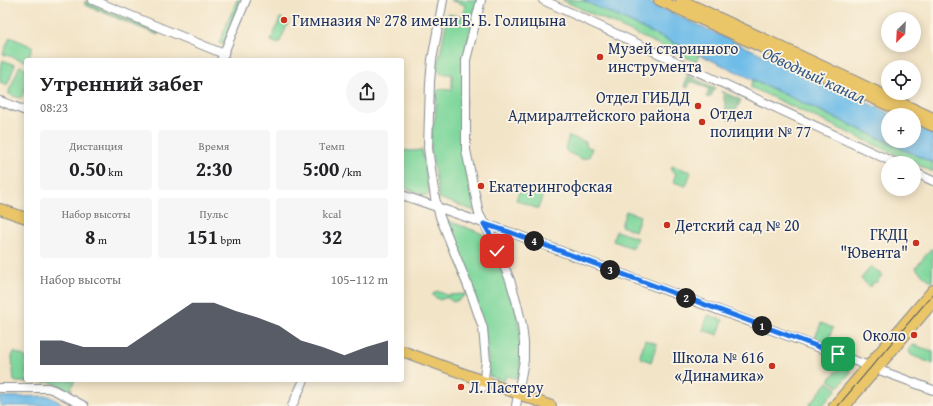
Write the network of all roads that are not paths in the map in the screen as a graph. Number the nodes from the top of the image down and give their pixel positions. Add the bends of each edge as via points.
1 (93, 0) edge
2 (246, 0) edge
3 (443, 0) edge
4 (481, 0) edge
5 (543, 0) edge
6 (660, 0) edge
7 (681, 0) edge
8 (222, 57) edge
9 (0, 101) edge
10 (894, 108) edge
11 (24, 110) edge
12 (933, 118) edge
13 (921, 120) edge
14 (933, 126) edge
15 (881, 157) edge
16 (921, 175) edge
17 (933, 181) edge
18 (404, 196) edge
19 (0, 202) edge
20 (437, 207) junction
21 (0, 209) edge
22 (24, 211) edge
23 (24, 217) edge
24 (484, 224) junction
25 (933, 290) edge
26 (933, 302) edge
27 (404, 352) edge
28 (404, 358) edge
29 (872, 368) junction
30 (303, 382) edge
31 (483, 384) junction
32 (0, 388) edge
33 (933, 390) edge
34 (517, 400) edge
35 (84, 406) edge
36 (292, 406) edge
37 (534, 406) edge
38 (551, 406) edge
39 (834, 406) edge
40 (845, 406) edge

1 - 8 street
2 - 8 street
3 - 20 street via 432,60 428,145
4 - 24 street via 466,60 466,150 479,214
5 - 15 street
6 - 10 main road
7 - 12 main road
9 - 11 street
13 - 14 main road
16 - 17 street
18 - 20 street
19 - 22 main road
20 - 24 street
20 - 31 street via 481,320 486,368
21 - 23 main road
24 - 29 street
24 - 34 street via 510,280 522,325 524,360
25 - 29 main road
26 - 29 main road
27 - 31 main road
28 - 31 main road
29 - 33 street
29 - 39 main road
29 - 40 main road
30 - 36 street
31 - 34 main road
32 - 35 street via 48,388
34 - 37 main road
34 - 38 main road

